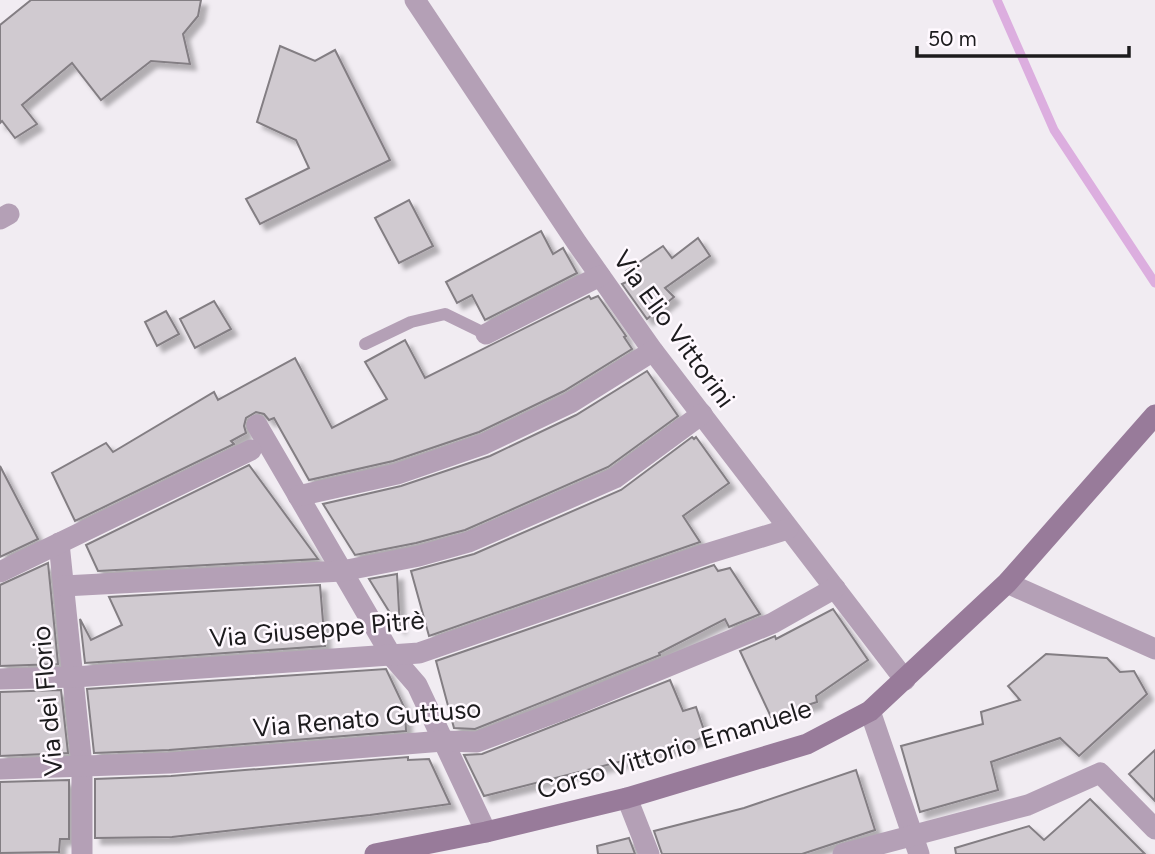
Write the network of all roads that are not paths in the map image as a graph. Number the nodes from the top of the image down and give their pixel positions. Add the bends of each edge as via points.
1 (415, 0) edge
2 (600, 276) junction
3 (486, 334) joint
4 (365, 344) dead end
5 (653, 351) junction
6 (702, 414) junction
7 (1155, 415) edge
8 (257, 425) dead end
9 (251, 450) dead end
10 (298, 496) junction
11 (788, 529) junction
12 (59, 543) junction
13 (342, 571) junction
14 (0, 572) edge
15 (1007, 583) junction
16 (64, 586) junction
17 (835, 588) junction
18 (1155, 649) edge
19 (391, 655) junction
20 (74, 677) junction
21 (0, 679) edge
22 (905, 680) junction
23 (870, 711) junction
24 (443, 741) junction
25 (82, 766) junction
26 (0, 769) edge
27 (627, 798) junction
28 (1155, 829) edge
29 (486, 832) junction
30 (916, 844) edge
31 (82, 854) edge
32 (375, 854) edge
33 (649, 854) edge
34 (843, 854) edge

1 - 2 street, Via Elio Vittorini
2 - 3 street
2 - 5 street, Via Elio Vittorini
3 - 4 lane via 445,314 411,322
5 - 6 street, Via Elio Vittorini
5 - 10 street via 570,403 484,444 397,474
6 - 11 street, Via Elio Vittorini
6 - 13 street via 615,478 522,521 419,556
7 - 15 main road, Corso Vittorio Emanuele
8 - 10 street
9 - 12 street
10 - 13 street
11 - 17 street, Via Elio Vittorini
11 - 19 street, Via Giuseppe Pitrè via 419,653
12 - 14 street
12 - 16 street, Via dei Florio
13 - 16 street
13 - 19 street
15 - 18 street
15 - 22 main road, Corso Vittorio Emanuele
16 - 20 street, Via dei Florio
17 - 22 street, Via Elio Vittorini
17 - 24 street, Via Renato Guttuso via 773,624 562,710 477,742
19 - 20 street, Via Giuseppe Pitrè
19 - 24 street via 417,685
20 - 21 street, Via Giuseppe Pitrè
20 - 25 street, Via dei Florio
22 - 23 main road, Corso Vittorio Emanuele
23 - 27 main road, Corso Vittorio Emanuele via 807,744
23 - 30 street
24 - 25 street, Via Renato Guttuso
24 - 29 street
25 - 26 street, Via Renato Guttuso
25 - 31 street, Via dei Florio
27 - 29 main road, Corso Vittorio Emanuele
27 - 33 street
28 - 30 street via 1100,773 1028,805
29 - 32 main road, Corso Vittorio Emanuele
30 - 34 street

